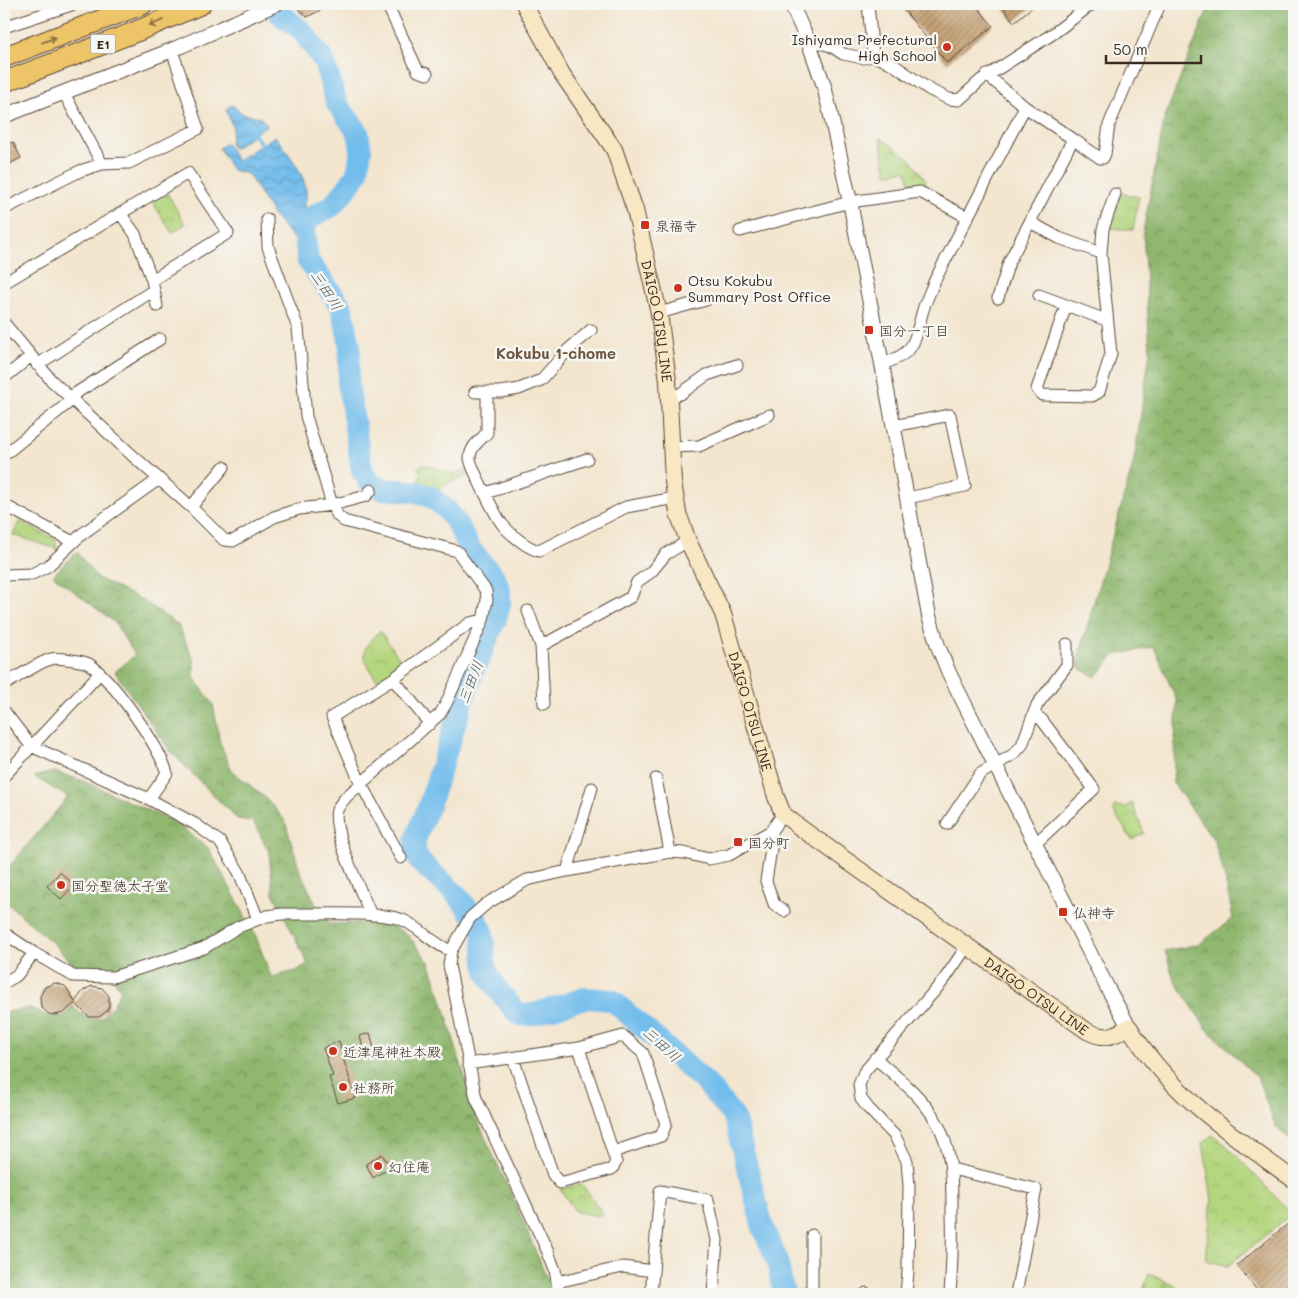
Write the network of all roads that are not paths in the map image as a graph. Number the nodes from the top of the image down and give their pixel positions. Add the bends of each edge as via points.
1 (74, 4) edge
2 (143, 4) edge
3 (201, 4) edge
4 (387, 4) edge
5 (524, 4) edge
6 (791, 4) edge
7 (868, 4) edge
8 (1092, 4) edge
9 (1160, 4) edge
10 (270, 6) edge
11 (4, 27) edge
12 (808, 43) junction
13 (172, 50) junction
14 (873, 56) junction
15 (4, 57) edge
16 (427, 74) dead end
17 (987, 76) junction
18 (4, 82) edge
19 (64, 93) junction
20 (1025, 107) junction
21 (4, 116) edge
22 (1072, 139) junction
23 (102, 164) junction
24 (1115, 194) dead end
25 (850, 202) junction
26 (4, 209) edge
27 (120, 213) junction
28 (967, 217) junction
29 (267, 219) dead end
30 (1030, 222) junction
31 (740, 231) dead end
32 (1101, 253) junction
33 (4, 283) edge
34 (153, 285) junction
35 (1039, 295) dead end
36 (998, 298) dead end
37 (706, 300) dead end
38 (157, 306) dead end
39 (1066, 306) junction
40 (658, 313) junction
41 (1106, 320) junction
42 (4, 323) edge
43 (591, 330) dead end
44 (160, 339) dead end
45 (34, 361) junction
46 (882, 364) junction
47 (738, 365) dead end
48 (4, 378) edge
49 (475, 392) dead end
50 (487, 392) junction
51 (670, 397) junction
52 (71, 398) junction
53 (769, 415) dead end
54 (893, 426) junction
55 (672, 447) junction
56 (4, 455) edge
57 (587, 459) dead end
58 (224, 467) dead end
59 (159, 479) junction
60 (371, 490) dead end
61 (486, 493) junction
62 (675, 498) junction
63 (907, 498) junction
64 (332, 505) junction
65 (4, 506) edge
66 (191, 507) junction
67 (688, 541) junction
68 (73, 542) junction
69 (4, 575) edge
70 (528, 611) dead end
71 (483, 620) junction
72 (1067, 644) dead end
73 (541, 646) junction
74 (100, 673) junction
75 (393, 679) junction
76 (4, 685) edge
77 (544, 704) dead end
78 (4, 712) edge
79 (1034, 714) junction
80 (430, 724) junction
81 (31, 746) junction
82 (996, 764) junction
83 (4, 776) edge
84 (656, 779) dead end
85 (361, 784) junction
86 (592, 788) dead end
87 (149, 799) junction
88 (783, 814) junction
89 (946, 824) dead end
90 (771, 831) junction
91 (1036, 844) junction
92 (670, 852) junction
93 (401, 858) dead end
94 (566, 871) junction
95 (784, 911) dead end
96 (371, 915) junction
97 (258, 919) junction
98 (4, 933) edge
99 (967, 946) junction
100 (451, 951) junction
101 (34, 954) junction
102 (6, 980) edge
103 (1129, 1028) junction
104 (579, 1048) junction
105 (513, 1058) junction
106 (875, 1058) junction
107 (468, 1064) junction
108 (613, 1152) junction
109 (952, 1169) junction
110 (1294, 1180) edge
111 (812, 1235) dead end
112 (653, 1271) junction
113 (557, 1282) junction
114 (559, 1294) edge
115 (651, 1294) edge
116 (713, 1294) edge
117 (812, 1294) edge
118 (906, 1294) edge
119 (950, 1294) edge
120 (1016, 1294) edge

1 - 11 street
15 -> 2 highway, E1
3 -> 18 highway, E1
4 - 16 street via 418,70
5 - 40 main road, DAIGO OTSU LINE via 562,74 614,149 635,210
6 - 12 street
7 - 14 street
8 - 17 street
9 - 22 street via 1109,125 1103,158
10 - 13 street
12 - 14 street via 825,44 842,54 863,58
12 - 25 street via 824,86
13 - 19 street
13 - 23 street via 198,129 129,163
14 - 17 street via 891,63 949,99 959,100
17 - 20 street
19 - 21 street
19 - 23 street
20 - 22 street
20 - 28 street
22 - 30 street
23 - 26 street via 80,171
24 - 32 street via 1103,229
25 - 28 street via 920,192
25 - 31 street
25 - 46 street
27 - 33 street
27 - 34 street via 135,234
27 - 34 street via 188,173 228,232
28 - 46 street via 935,280 915,341 897,360
29 - 64 street via 268,247 298,328 306,416
30 - 32 street via 1059,238
30 - 36 street via 1009,262
32 - 41 street
34 - 38 street
34 - 45 street
35 - 39 street
37 - 40 street
39 - 41 street
39 - 41 street via 1038,389 1042,395 1092,396 1099,392 1111,354
40 - 51 main road, DAIGO OTSU LINE
42 - 45 street
43 - 50 street via 541,380 519,389
44 - 52 street
45 - 48 street
45 - 52 street
46 - 54 street
47 - 51 street via 707,375 680,394
49 - 50 street
50 - 61 street via 487,433 473,447 470,458
51 - 55 main road, DAIGO OTSU LINE
52 - 56 street
52 - 59 street
53 - 55 street via 699,446
54 - 63 street
54 - 63 street via 950,415 965,486
55 - 62 main road, DAIGO OTSU LINE
57 - 61 street
58 - 66 street
59 - 66 street
59 - 68 street
60 - 64 street via 366,496
61 - 62 street via 502,524 530,548 539,551 626,508
62 - 67 main road, DAIGO OTSU LINE
63 - 82 street via 929,616 938,646
64 - 66 street via 299,509 274,517 233,542 224,540
64 - 71 street via 344,521 457,551 486,591
65 - 68 street
67 - 73 street via 666,554 651,572 637,582 631,597
67 - 88 main road, DAIGO OTSU LINE via 723,614
68 - 69 street via 48,566 32,574
70 - 73 street
71 - 75 street via 470,623
71 - 80 street via 446,704
72 - 79 street via 1067,665 1037,704
73 - 77 street
74 - 76 street via 87,663 52,658
74 - 81 street
74 - 87 street via 142,726 163,761 167,773
75 - 80 street
75 - 85 street via 332,717
78 - 81 street
79 - 82 street via 1022,744 1014,754
79 - 91 street via 1094,789
80 - 85 street
81 - 83 street
81 - 87 street
82 - 89 street via 980,774
82 - 91 street
84 - 92 street
85 - 93 street
85 - 96 street via 338,809 336,822
86 - 94 street
87 - 97 street via 220,842 238,872
88 - 90 street
88 - 99 main road, DAIGO OTSU LINE
90 - 92 street via 729,855 708,859
90 - 95 street via 772,849 766,881 774,904
91 - 103 street
92 - 94 street
94 - 100 street via 527,880 474,914
96 - 97 street via 282,914
96 - 100 street via 405,921
97 - 101 street via 233,929 204,948 113,977 73,976
98 - 101 street
99 - 103 main road, DAIGO OTSU LINE via 1087,1031 1107,1037
99 - 106 street via 944,980
100 - 107 street via 449,965
101 - 102 street via 17,975
103 - 110 main road via 1153,1063 1184,1095
104 - 105 street
104 - 108 street
104 - 108 street via 623,1036 643,1053 666,1124 661,1136
105 - 107 street
105 - 108 street via 553,1175 560,1183 612,1169 616,1162
106 - 109 street via 924,1103 946,1142
106 - 118 street via 859,1085 861,1099 896,1136 907,1161
107 - 113 street via 476,1098 547,1250
109 - 119 street
109 - 120 street via 1036,1190
111 - 117 street
112 - 113 street via 623,1266
112 - 115 street
112 - 116 street via 660,1191 708,1200 717,1240
113 - 114 street

